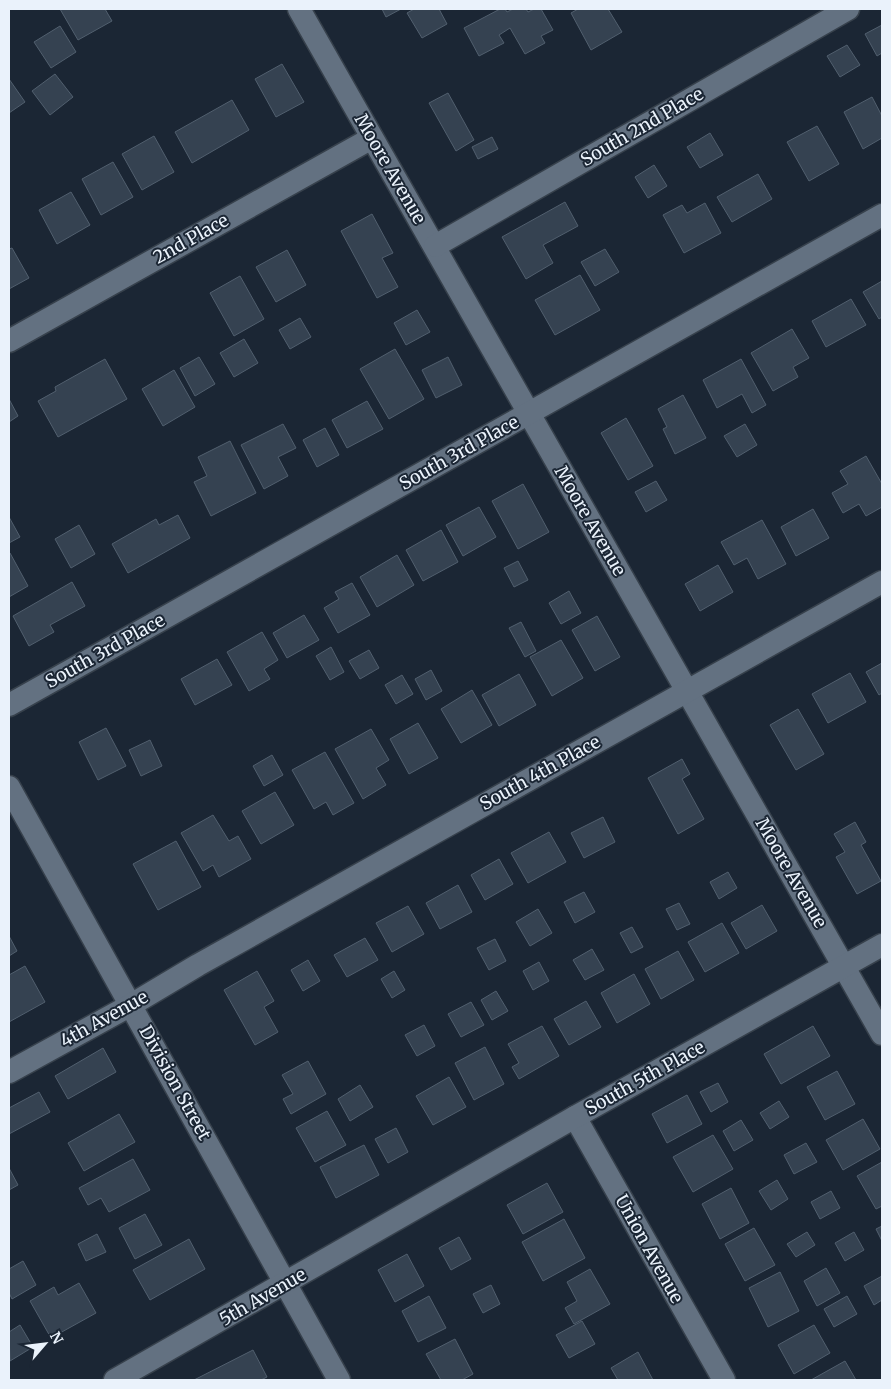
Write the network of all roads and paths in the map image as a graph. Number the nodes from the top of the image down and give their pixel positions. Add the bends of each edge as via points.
1 (299, 9) edge
2 (848, 9) edge
3 (372, 138) junction
4 (882, 215) edge
5 (435, 246) junction
6 (9, 341) edge
7 (529, 414) junction
8 (882, 582) edge
9 (687, 692) junction
10 (9, 705) edge
11 (9, 787) edge
12 (882, 945) edge
13 (198, 965) joint
14 (844, 966) junction
15 (131, 1004) junction
16 (882, 1034) edge
17 (9, 1072) edge
18 (575, 1117) junction
19 (410, 1212) joint
20 (285, 1284) junction
21 (115, 1380) edge
22 (340, 1380) edge
23 (724, 1380) edge

1 - 3 street, Moore Avenue
2 - 5 street, South 2nd Place
3 - 5 street, Moore Avenue
3 - 6 street, 2nd Place
4 - 7 street, South 3rd Place
5 - 7 street, Moore Avenue
7 - 9 street, Moore Avenue
7 - 10 street, South 3rd Place
8 - 9 street, South 4th Place
9 - 13 street, South 4th Place
9 - 14 street, Moore Avenue
11 - 15 street, Division Street
12 - 14 street, South 5th Place
13 - 15 street, 4th Avenue
14 - 16 street, Moore Avenue
14 - 18 street, South 5th Place
15 - 17 street, 4th Avenue
15 - 20 street, Division Street
18 - 19 street, South 5th Place
18 - 23 street, Union Avenue
19 - 20 street, 5th Avenue
20 - 21 street, 5th Avenue
20 - 22 street, Division Street

